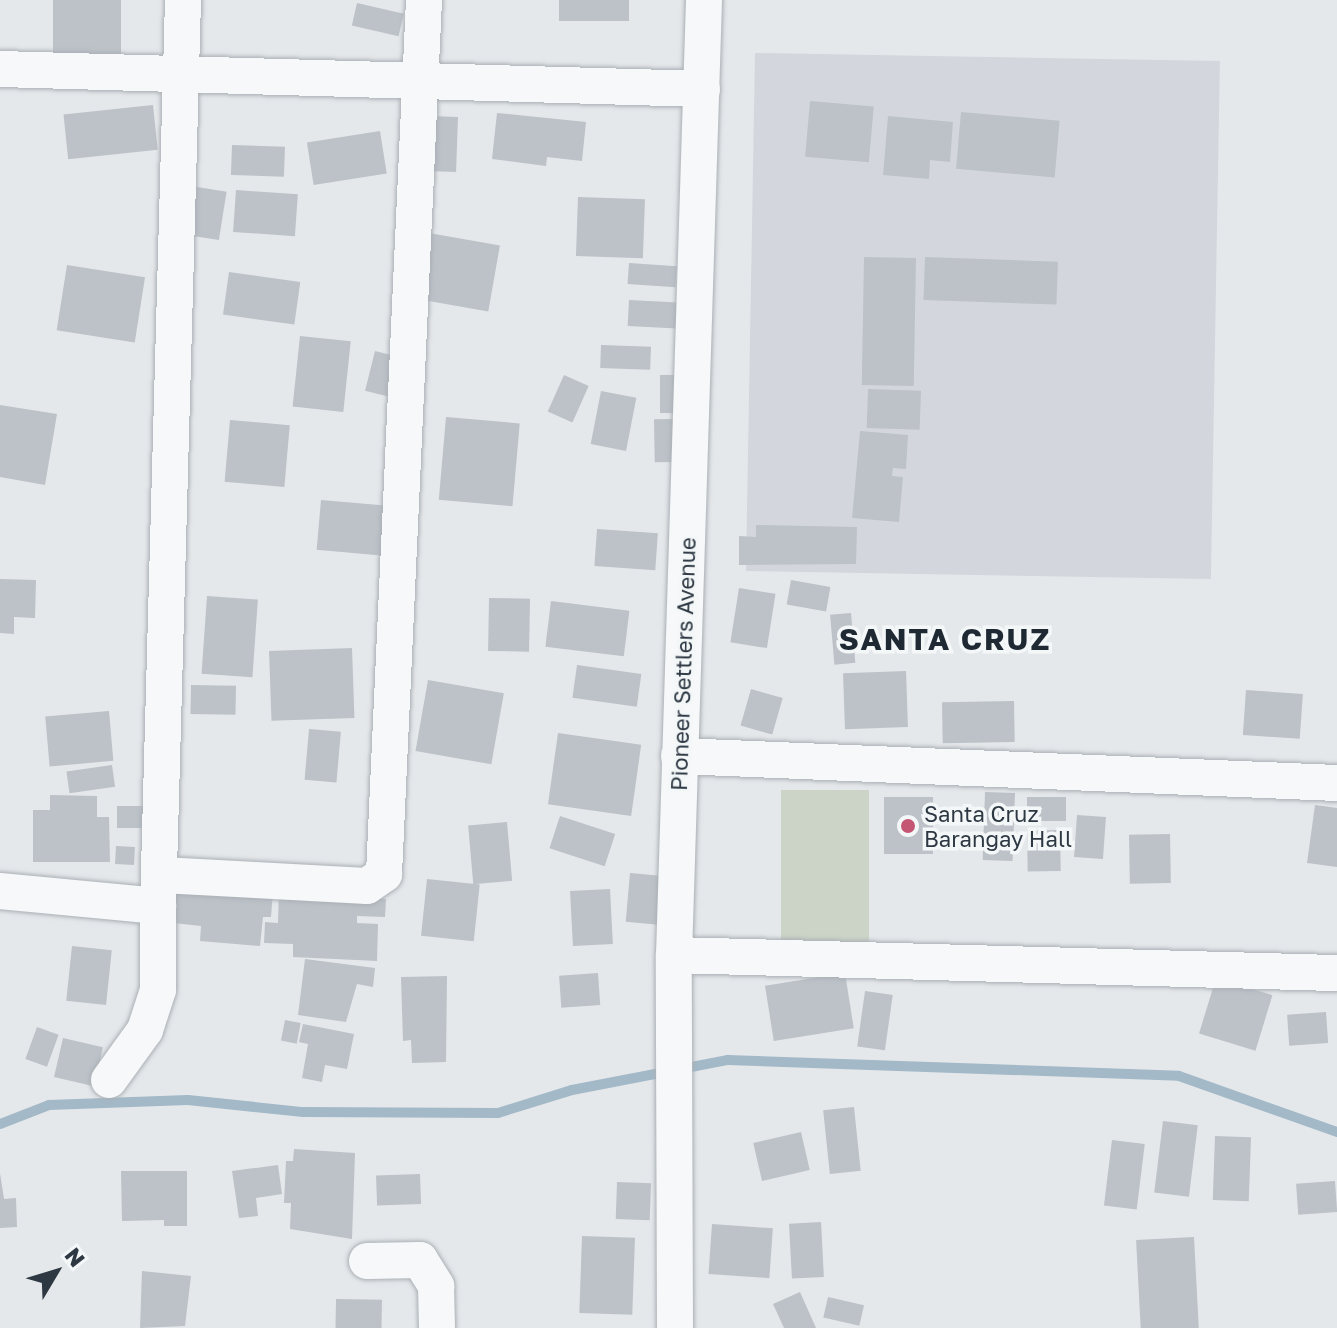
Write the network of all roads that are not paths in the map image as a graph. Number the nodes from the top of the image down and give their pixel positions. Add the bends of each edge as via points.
1 (183, 0) edge
2 (424, 0) edge
3 (704, 0) edge
4 (0, 69) edge
5 (178, 74) junction
6 (417, 81) junction
7 (702, 89) junction
8 (679, 756) junction
9 (1337, 783) edge
10 (0, 891) edge
11 (160, 891) junction
12 (674, 955) junction
13 (1337, 973) edge
14 (109, 1080) dead end
15 (367, 1261) dead end
16 (437, 1328) edge
17 (675, 1328) edge

1 - 5 street
2 - 6 street
3 - 7 street, Pioneer Settlers Avenue
4 - 5 street
5 - 6 street
5 - 11 street
6 - 7 street
6 - 11 street via 384,874 367,886
7 - 8 street, Pioneer Settlers Avenue
8 - 9 street
8 - 12 street, Pioneer Settlers Avenue
10 - 11 street
11 - 14 street via 158,990 145,1030
12 - 13 street
12 - 17 street, Pioneer Settlers Avenue
15 - 16 street via 420,1260 436,1286

